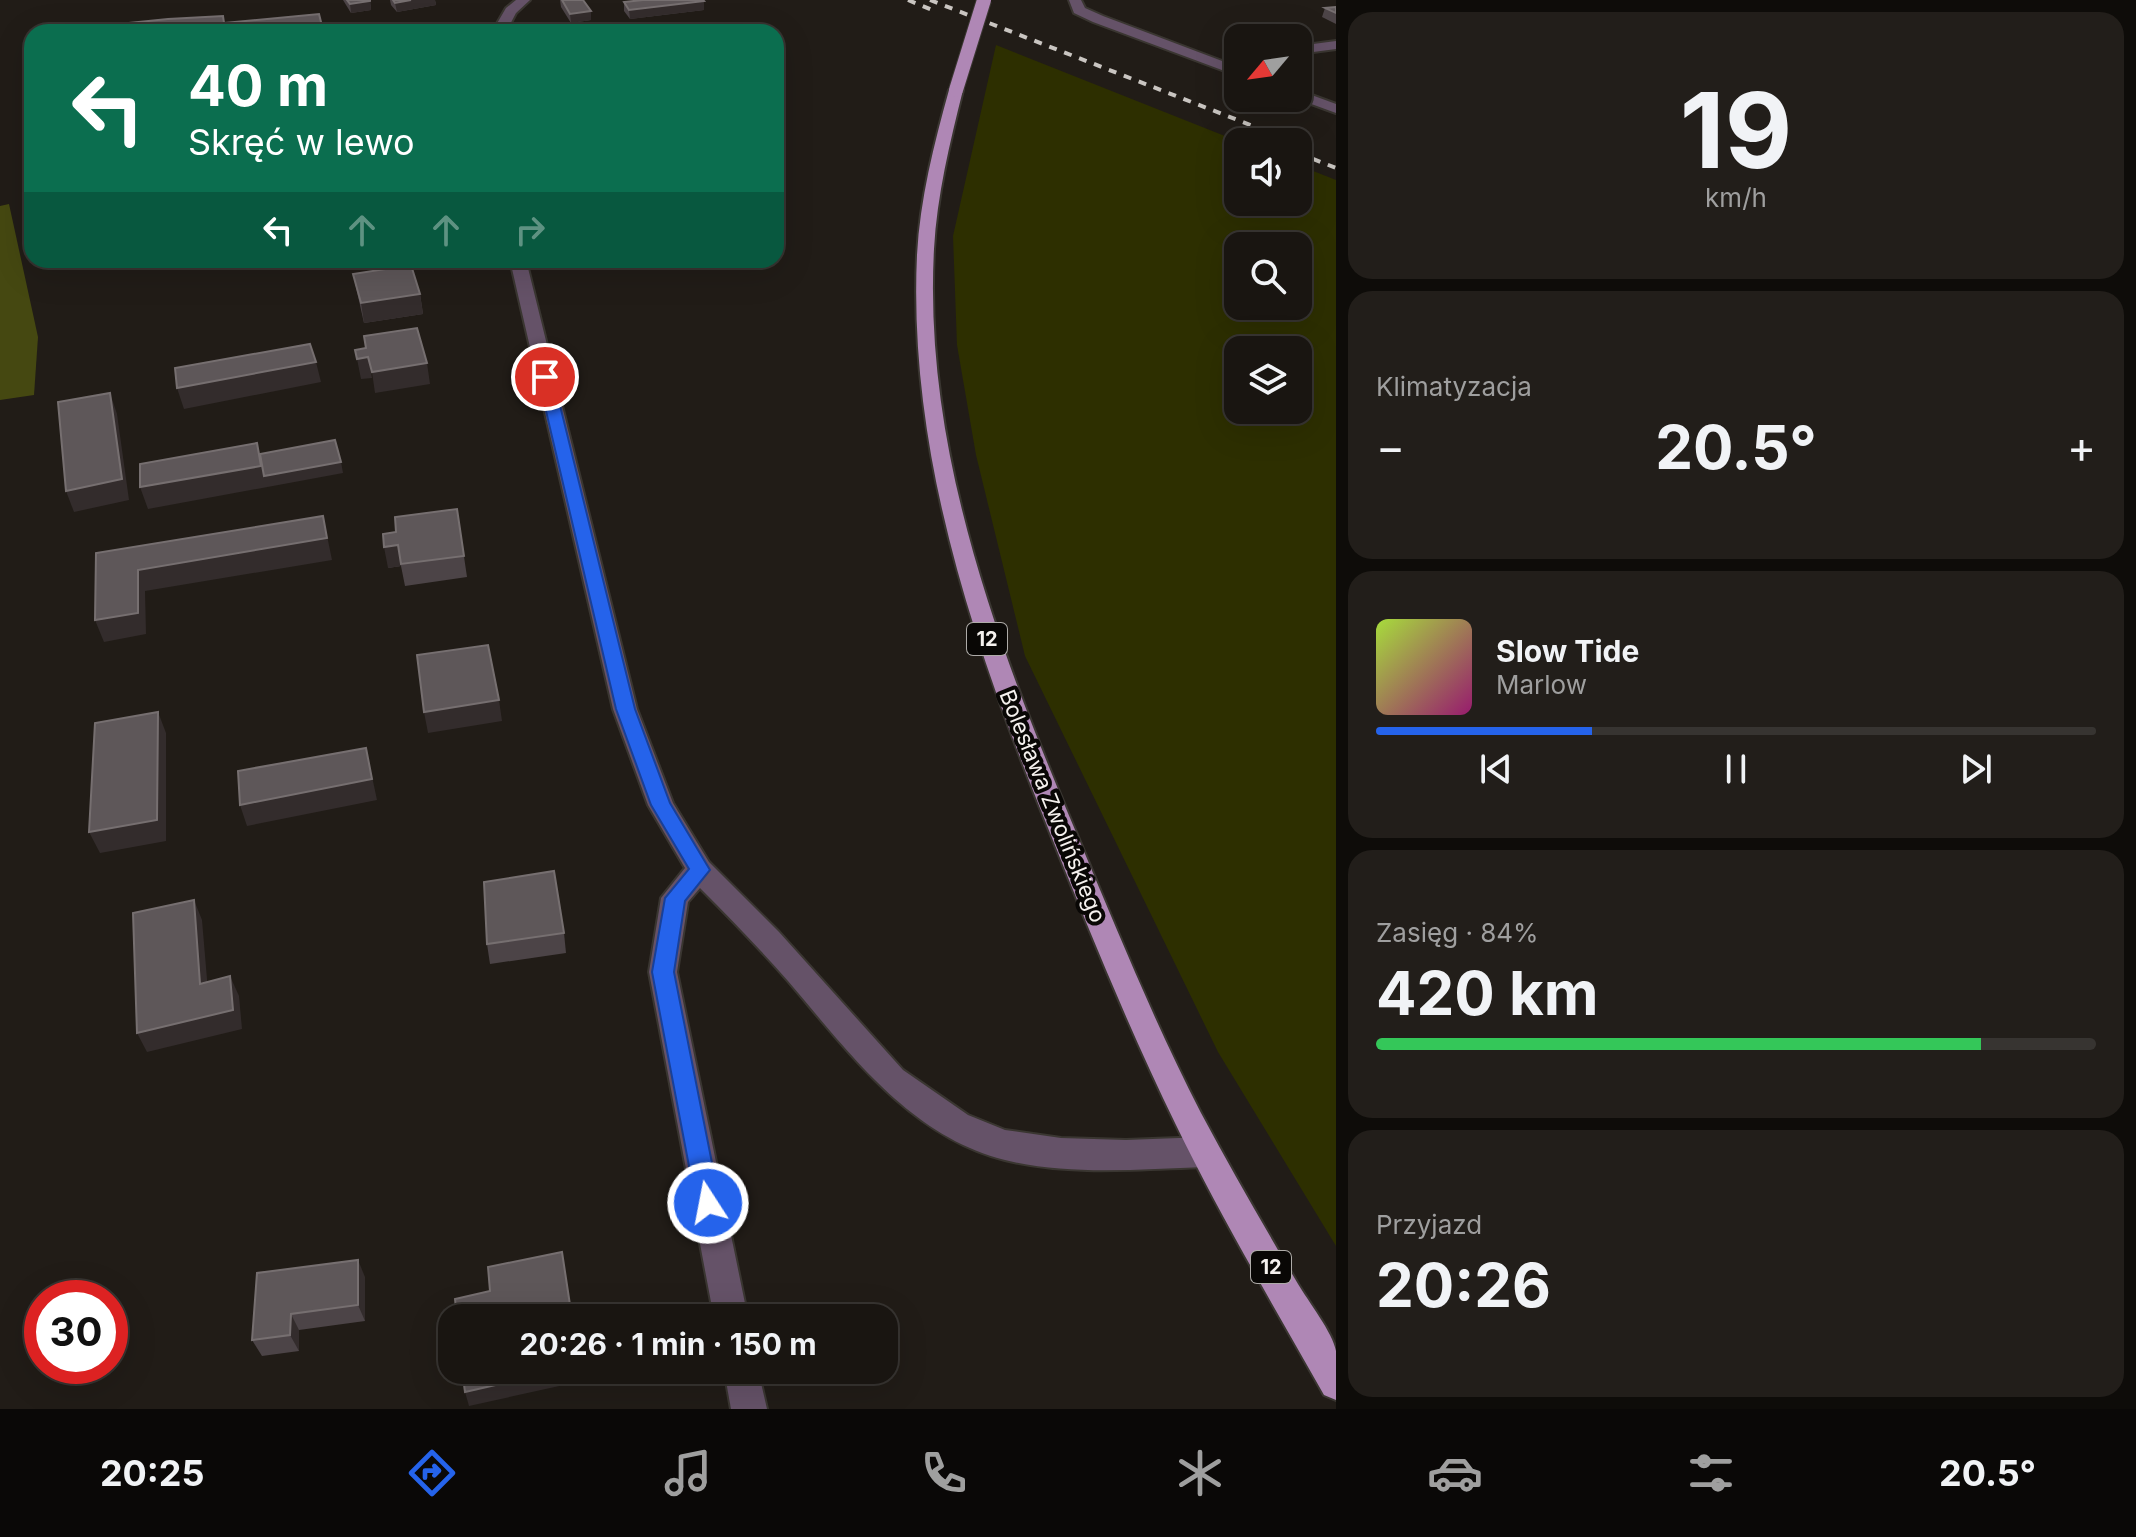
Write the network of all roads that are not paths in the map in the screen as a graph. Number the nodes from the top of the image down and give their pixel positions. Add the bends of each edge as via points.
1 (524, 0) edge
2 (984, 0) edge
3 (1075, 0) edge
4 (504, 24) edge
5 (1336, 45) edge
6 (1312, 48) edge
7 (1224, 61) edge
8 (1215, 63) junction
9 (1224, 67) edge
10 (1312, 100) edge
11 (1336, 109) edge
12 (520, 268) edge
13 (700, 870) junction
14 (1205, 1152) junction
15 (728, 1304) edge
16 (1336, 1383) edge
17 (744, 1384) edge
18 (749, 1409) edge

1 - 4 street
2 - 14 main road, Bolesława Zwolińskiego / 12, bridge via 933,185 925,301 934,418 960,545 1029,754 1133,1001
3 - 8 street via 1079,10 1098,19
5 - 6 street
7 - 8 street
8 - 9 street
10 - 11 street
12 - 13 street via 625,709 661,805
13 - 14 street via 892,1080 957,1125 1004,1145 1061,1153
13 - 15 street via 675,898 663,972
14 - 16 main road, Bolesława Zwolińskiego / 12
17 - 18 street

